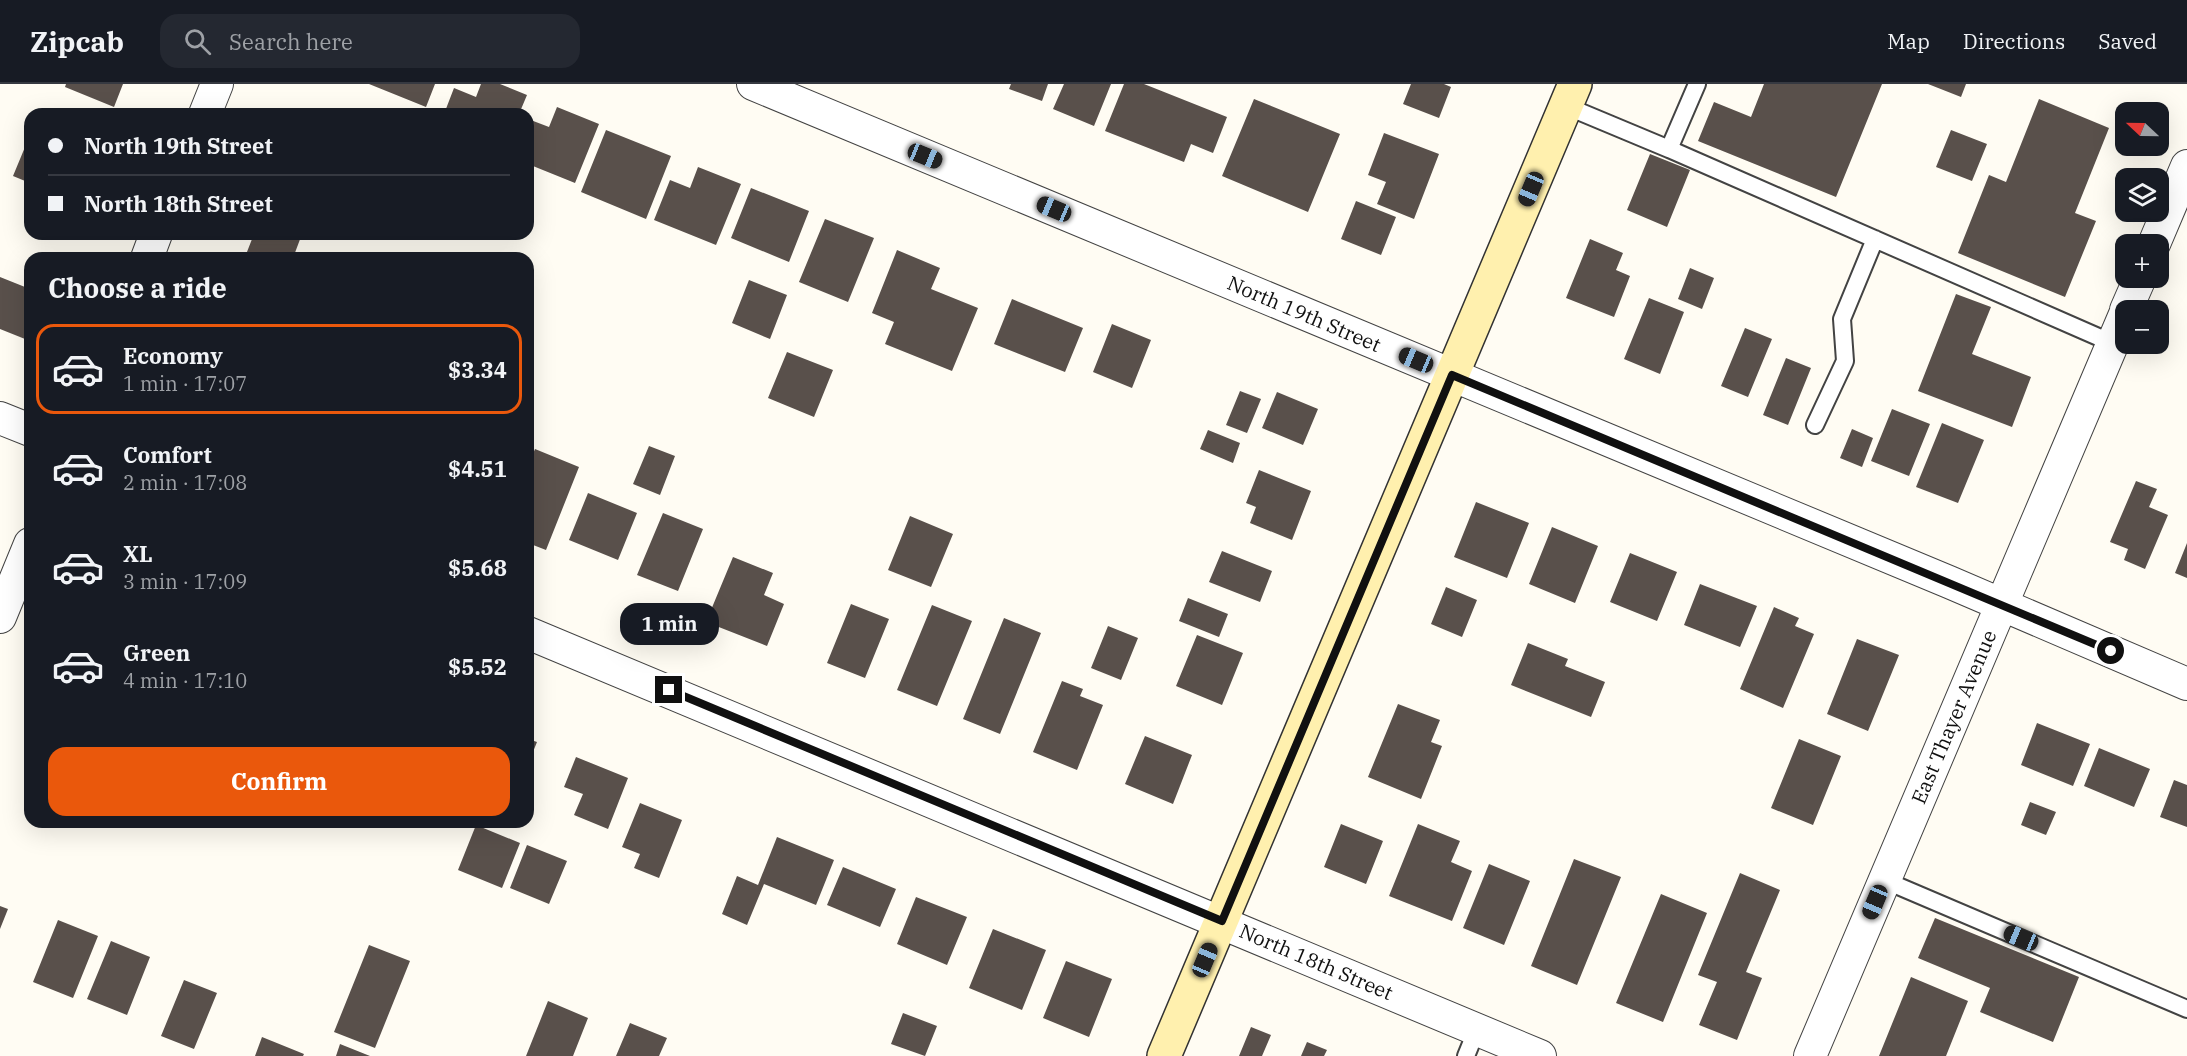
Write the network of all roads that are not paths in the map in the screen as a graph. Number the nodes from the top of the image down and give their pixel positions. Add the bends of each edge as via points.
1 (217, 84) edge
2 (753, 84) edge
3 (1697, 84) edge
4 (1571, 95) edge
5 (207, 108) edge
6 (1669, 149) junction
7 (2187, 166) edge
8 (2158, 234) edge
9 (1875, 239) junction
10 (2115, 336) edge
11 (2112, 343) junction
12 (1452, 375) junction
13 (0, 418) edge
14 (1815, 425) dead end
15 (24, 428) edge
16 (24, 559) edge
17 (2001, 604) junction
18 (0, 617) edge
19 (534, 635) edge
20 (2187, 684) edge
21 (1884, 880) junction
22 (1222, 921) junction
23 (2187, 1009) edge
24 (1472, 1043) edge
25 (1164, 1056) edge
26 (1540, 1056) edge
27 (1810, 1056) edge

1 - 5 street
2 - 12 street, North 19th Street
3 - 6 lane
4 - 6 lane
4 - 12 street
6 - 9 lane
7 - 8 street
9 - 11 lane
9 - 14 lane via 1842,319 1845,361
10 - 11 street, East Thayer Avenue
11 - 17 street, East Thayer Avenue
12 - 17 street, North 19th Street
12 - 22 street
13 - 15 street
16 - 18 street
17 - 20 street, North 19th Street
17 - 21 street, East Thayer Avenue
19 - 22 street, North 18th Street
21 - 23 lane
21 - 27 street, East Thayer Avenue
22 - 24 street, North 18th Street
22 - 25 street
24 - 26 street, North 18th Street

